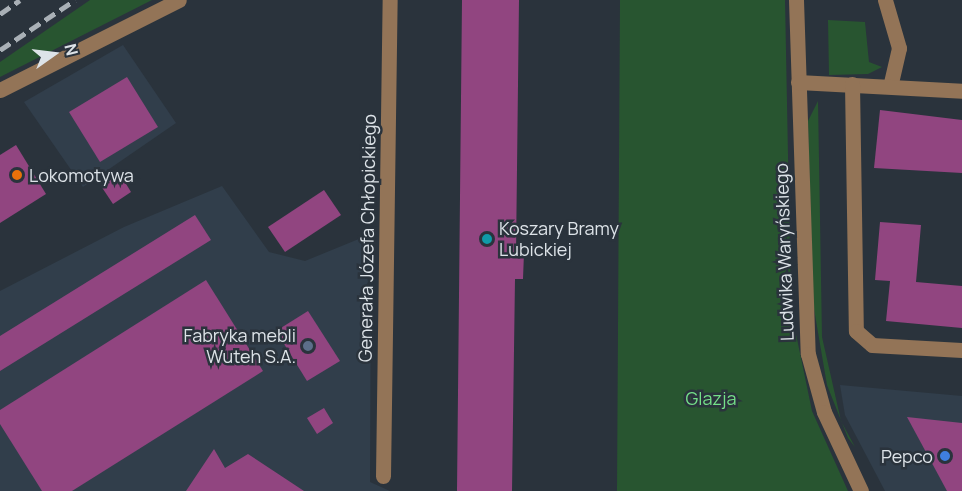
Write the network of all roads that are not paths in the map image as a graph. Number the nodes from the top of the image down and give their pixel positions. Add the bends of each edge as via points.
1 (179, 0) edge
2 (390, 0) edge
3 (796, 0) edge
4 (885, 0) edge
5 (798, 82) junction
6 (852, 84) junction
7 (891, 84) junction
8 (0, 90) edge
9 (962, 91) edge
10 (962, 350) edge
11 (383, 476) dead end
12 (861, 491) edge

1 - 8 street
2 - 11 street, Generała Józefa Chłopickiego
3 - 5 street, Ludwika Waryńskiego
4 - 7 street via 899,48
5 - 6 street
5 - 12 street, Ludwika Waryńskiego via 808,354 824,412
6 - 7 street
6 - 10 street via 856,331 872,345
7 - 9 street

